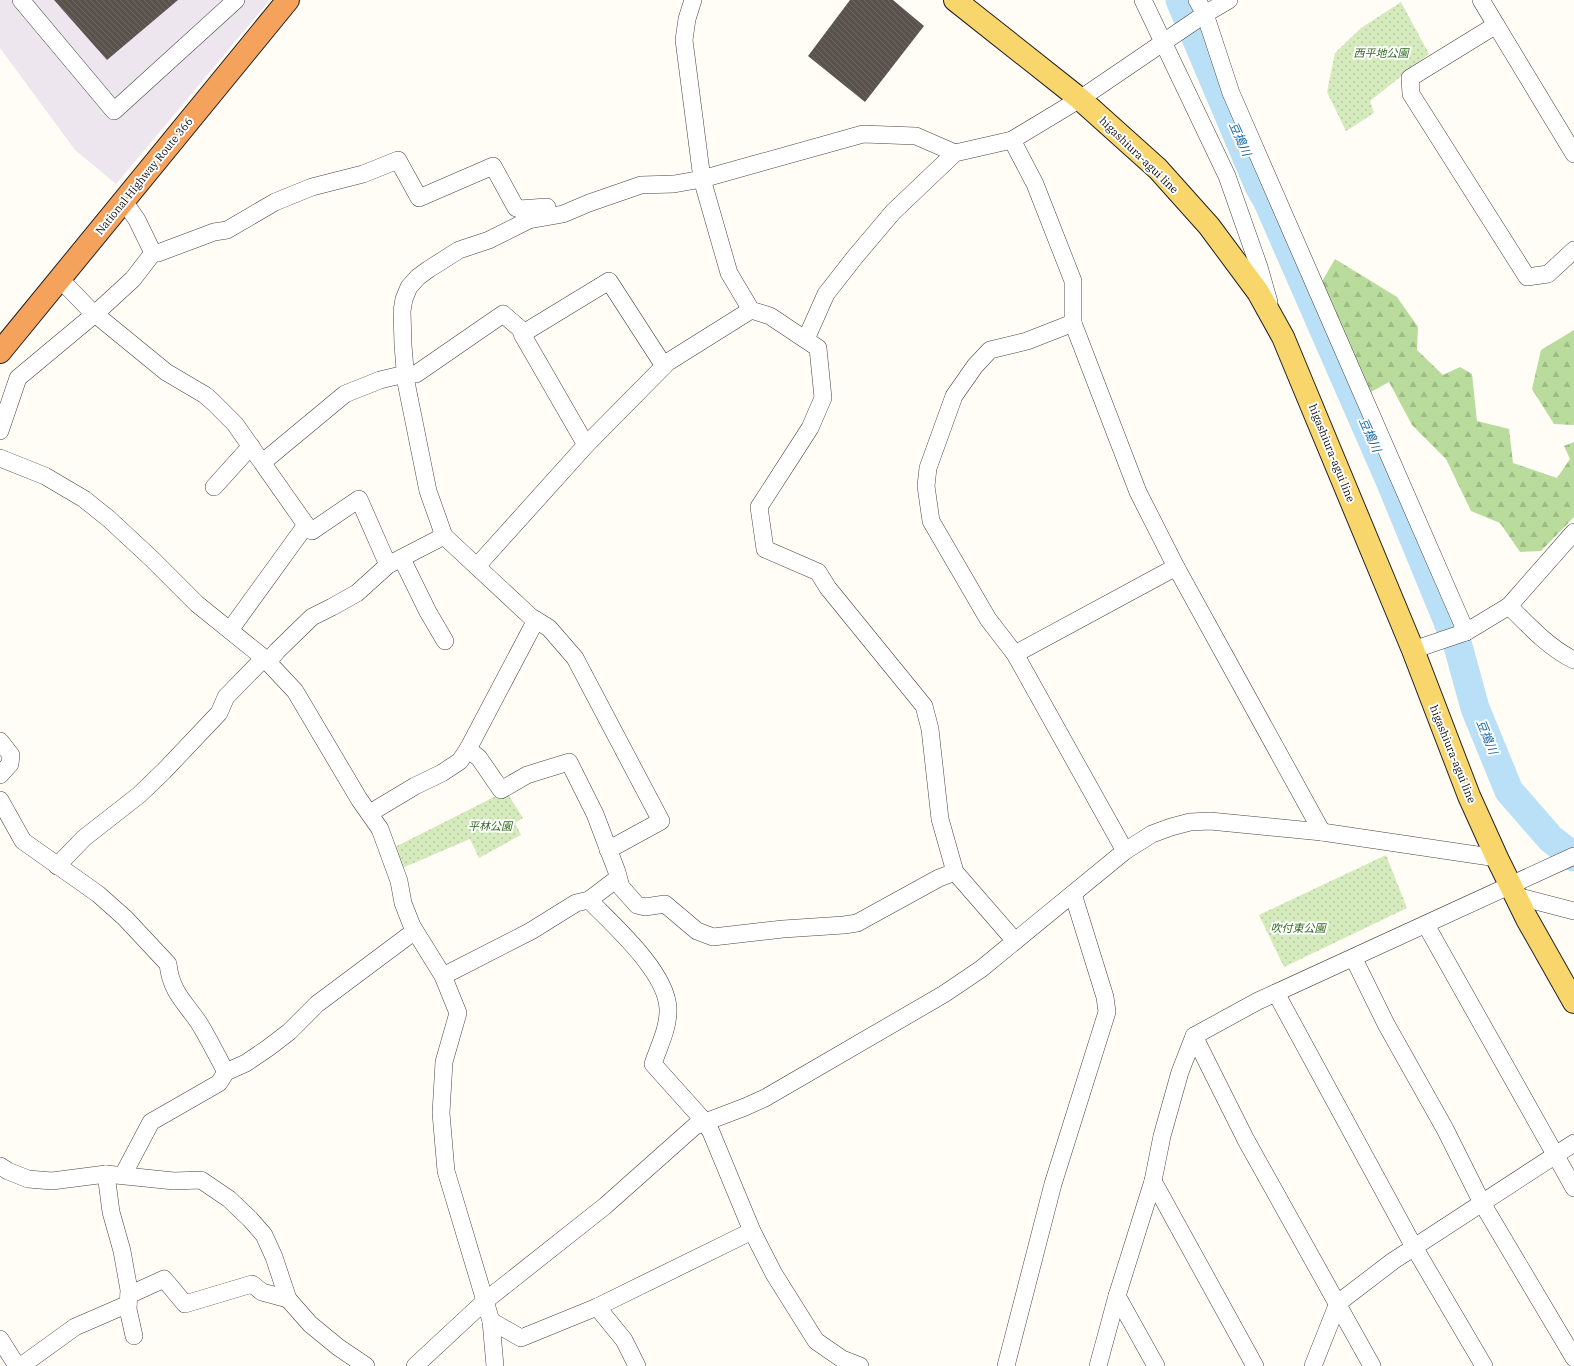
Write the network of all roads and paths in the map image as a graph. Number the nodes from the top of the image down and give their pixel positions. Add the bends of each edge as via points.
1 (21, 0) edge
2 (236, 0) edge
3 (288, 0) edge
4 (693, 0) edge
5 (956, 0) edge
6 (1144, 0) edge
7 (1229, 0) edge
8 (1481, 0) edge
9 (1201, 7) edge
10 (1496, 25) junction
11 (1164, 42) junction
12 (1080, 99) junction
13 (1012, 140) junction
14 (955, 153) junction
15 (1574, 154) edge
16 (702, 179) junction
17 (124, 201) junction
18 (589, 203) junction
19 (1574, 250) edge
20 (153, 253) junction
21 (60, 279) junction
22 (751, 310) junction
23 (96, 313) junction
24 (1274, 320) junction
25 (1073, 324) junction
26 (525, 333) junction
27 (806, 339) junction
28 (0, 352) edge
29 (664, 366) junction
30 (405, 374) junction
31 (0, 431) edge
32 (586, 445) junction
33 (251, 446) junction
34 (0, 458) edge
35 (263, 462) junction
36 (214, 487) dead end
37 (306, 524) junction
38 (1574, 532) edge
39 (444, 536) junction
40 (395, 562) junction
41 (477, 566) junction
42 (1176, 567) junction
43 (1509, 606) junction
44 (536, 620) junction
45 (230, 630) junction
46 (1466, 632) junction
47 (445, 641) dead end
48 (1418, 648) junction
49 (1015, 654) junction
50 (266, 660) junction
51 (1574, 660) edge
52 (0, 740) edge
53 (468, 749) junction
54 (0, 775) edge
55 (0, 800) edge
56 (370, 813) junction
57 (1322, 832) junction
58 (608, 850) junction
59 (1125, 851) junction
60 (1574, 856) edge
61 (1497, 858) junction
62 (57, 866) junction
63 (955, 872) junction
64 (618, 878) junction
65 (1515, 888) junction
66 (1073, 894) junction
67 (589, 900) junction
68 (1574, 911) edge
69 (1426, 924) junction
70 (415, 932) junction
71 (1015, 941) junction
72 (1354, 958) junction
73 (443, 976) junction
74 (1276, 993) junction
75 (1574, 1002) edge
76 (1194, 1036) junction
77 (226, 1072) junction
78 (705, 1122) junction
79 (1574, 1143) edge
80 (1555, 1156) junction
81 (0, 1166) edge
82 (106, 1174) junction
83 (123, 1175) junction
84 (1153, 1182) junction
85 (1574, 1188) edge
86 (1482, 1203) junction
87 (752, 1231) junction
88 (1414, 1247) junction
89 (1117, 1296) junction
90 (128, 1299) junction
91 (288, 1299) junction
92 (485, 1301) junction
93 (1338, 1303) junction
94 (597, 1307) junction
95 (490, 1321) junction
96 (134, 1336) dead end
97 (0, 1339) edge
98 (1574, 1358) edge
99 (18, 1366) edge
100 (21, 1366) edge
101 (366, 1366) edge
102 (415, 1366) edge
103 (495, 1366) edge
104 (636, 1366) edge
105 (860, 1366) edge
106 (1006, 1366) edge
107 (1098, 1366) edge
108 (1156, 1366) edge
109 (1255, 1366) edge
110 (1313, 1366) edge
111 (1372, 1366) edge
112 (1484, 1366) edge

1 - 2 street via 114,111
3 - 17 highway, National Highway Route 366
4 - 16 street via 684,40
5 - 12 main road, higashiura-agui line
6 - 11 street
7 - 9 street
8 - 10 street
9 - 11 street
9 - 46 street via 1231,93
10 - 15 street
10 - 19 street via 1410,78 1411,94 1527,277 1548,274
11 - 12 street
11 - 24 street via 1227,176 1260,267
12 - 13 street
12 - 24 main road, higashiura-agui line via 1158,169 1209,226 1258,292
13 - 14 street
13 - 25 street via 1035,184 1073,281
14 - 16 street via 916,136 863,134
14 - 27 street via 893,212 855,256 826,294
16 - 18 street via 674,184 641,185
16 - 22 street via 729,274
17 - 20 street via 137,220
17 - 21 highway, National Highway Route 366
18 - 20 street via 519,209 513,205 493,166 419,198 398,160 363,174 312,187 275,202 227,230
18 - 30 street via 563,214 529,220 488,240 459,250 418,277 409,287 402,311
20 - 23 street via 132,279
21 - 23 street
21 - 28 highway, National Highway Route 366
22 - 27 street via 770,316
22 - 29 street
23 - 31 street via 18,378
23 - 33 street via 166,372 205,395 235,424
24 - 48 main road, higashiura-agui line
25 - 42 street via 1138,492
25 - 49 street via 1027,341 990,350 954,396 928,468 926,486 931,521 988,619
26 - 29 street via 609,281
26 - 30 street via 503,314 416,374
26 - 32 street via 522,334
27 - 63 street via 818,348 823,398 810,428 759,507 765,549 818,572 828,588 924,706 930,729 940,819
29 - 32 street
30 - 35 street via 380,380 345,394
30 - 39 street via 428,491
32 - 41 street
33 - 35 street
33 - 36 street
34 - 45 street via 46,476 84,498 198,604
35 - 37 street
37 - 40 street via 312,531 359,499
37 - 45 street
38 - 43 street
39 - 40 street
39 - 41 street
40 - 47 street
40 - 50 street via 357,592 312,617
41 - 44 street
42 - 49 street
42 - 57 street
43 - 46 street
43 - 51 street via 1563,655
44 - 53 street
44 - 58 street via 549,628 575,658 661,820
45 - 50 street
46 - 48 street
48 - 61 main road, higashiura-agui line via 1461,776
49 - 59 street
50 - 56 street via 295,691
50 - 62 street via 226,697 219,713 164,771 139,795 84,838
52 - 54 street via 10,755 10,764
53 - 56 street via 460,761 442,773
53 - 58 street via 479,758 501,790 527,775 569,762 595,814
55 - 62 street via 23,841
56 - 70 street via 386,843 403,903
57 - 59 street via 1210,821 1190,822 1152,834
57 - 61 street
58 - 64 street
59 - 66 street
60 - 65 street
61 - 65 main road, higashiura-agui line
62 - 77 street via 98,894 168,964 175,989 199,1023
63 - 64 street via 939,878 857,923 713,937 696,930 665,904 646,907 637,905 621,887
63 - 71 street
64 - 67 street
65 - 68 street
65 - 69 street
65 - 75 main road, higashiura-agui line
66 - 71 street
66 - 106 street via 1106,997 1107,1012 1053,1184
67 - 73 street via 576,903 531,931
67 - 78 street via 643,956 655,974 668,1007 666,1027 654,1064
69 - 72 street
69 - 80 street
70 - 73 street
70 - 77 street via 317,1004 289,1032 268,1048 246,1063
71 - 78 street via 944,994 866,1040 765,1098
72 - 74 street
72 - 86 street via 1386,1024 1445,1129
73 - 92 street via 458,1013 444,1062 441,1113 446,1171
74 - 76 street
74 - 88 street
76 - 84 street via 1180,1072 1162,1136
76 - 93 street via 1246,1140
77 - 83 street via 219,1083 151,1122
78 - 87 street
78 - 92 street via 695,1126 605,1206
79 - 80 street
80 - 85 street
80 - 86 street
81 - 82 street via 28,1178 52,1181
82 - 83 street
82 - 90 street via 111,1212 122,1251
83 - 91 street via 174,1181 201,1180 229,1199 264,1235
84 - 89 street
84 - 109 street
86 - 88 street
86 - 98 street
87 - 94 street
87 - 105 street via 774,1274 816,1342
88 - 93 street
88 - 112 street
89 - 107 street
89 - 108 street
90 - 91 street via 164,1279 185,1304 252,1284 262,1292
90 - 96 street
90 - 100 street via 75,1327
91 - 101 street via 310,1324 338,1348
92 - 95 street
92 - 102 street
93 - 110 street
93 - 111 street
94 - 95 street via 521,1338
94 - 104 street via 624,1340
95 - 103 street
97 - 99 street

